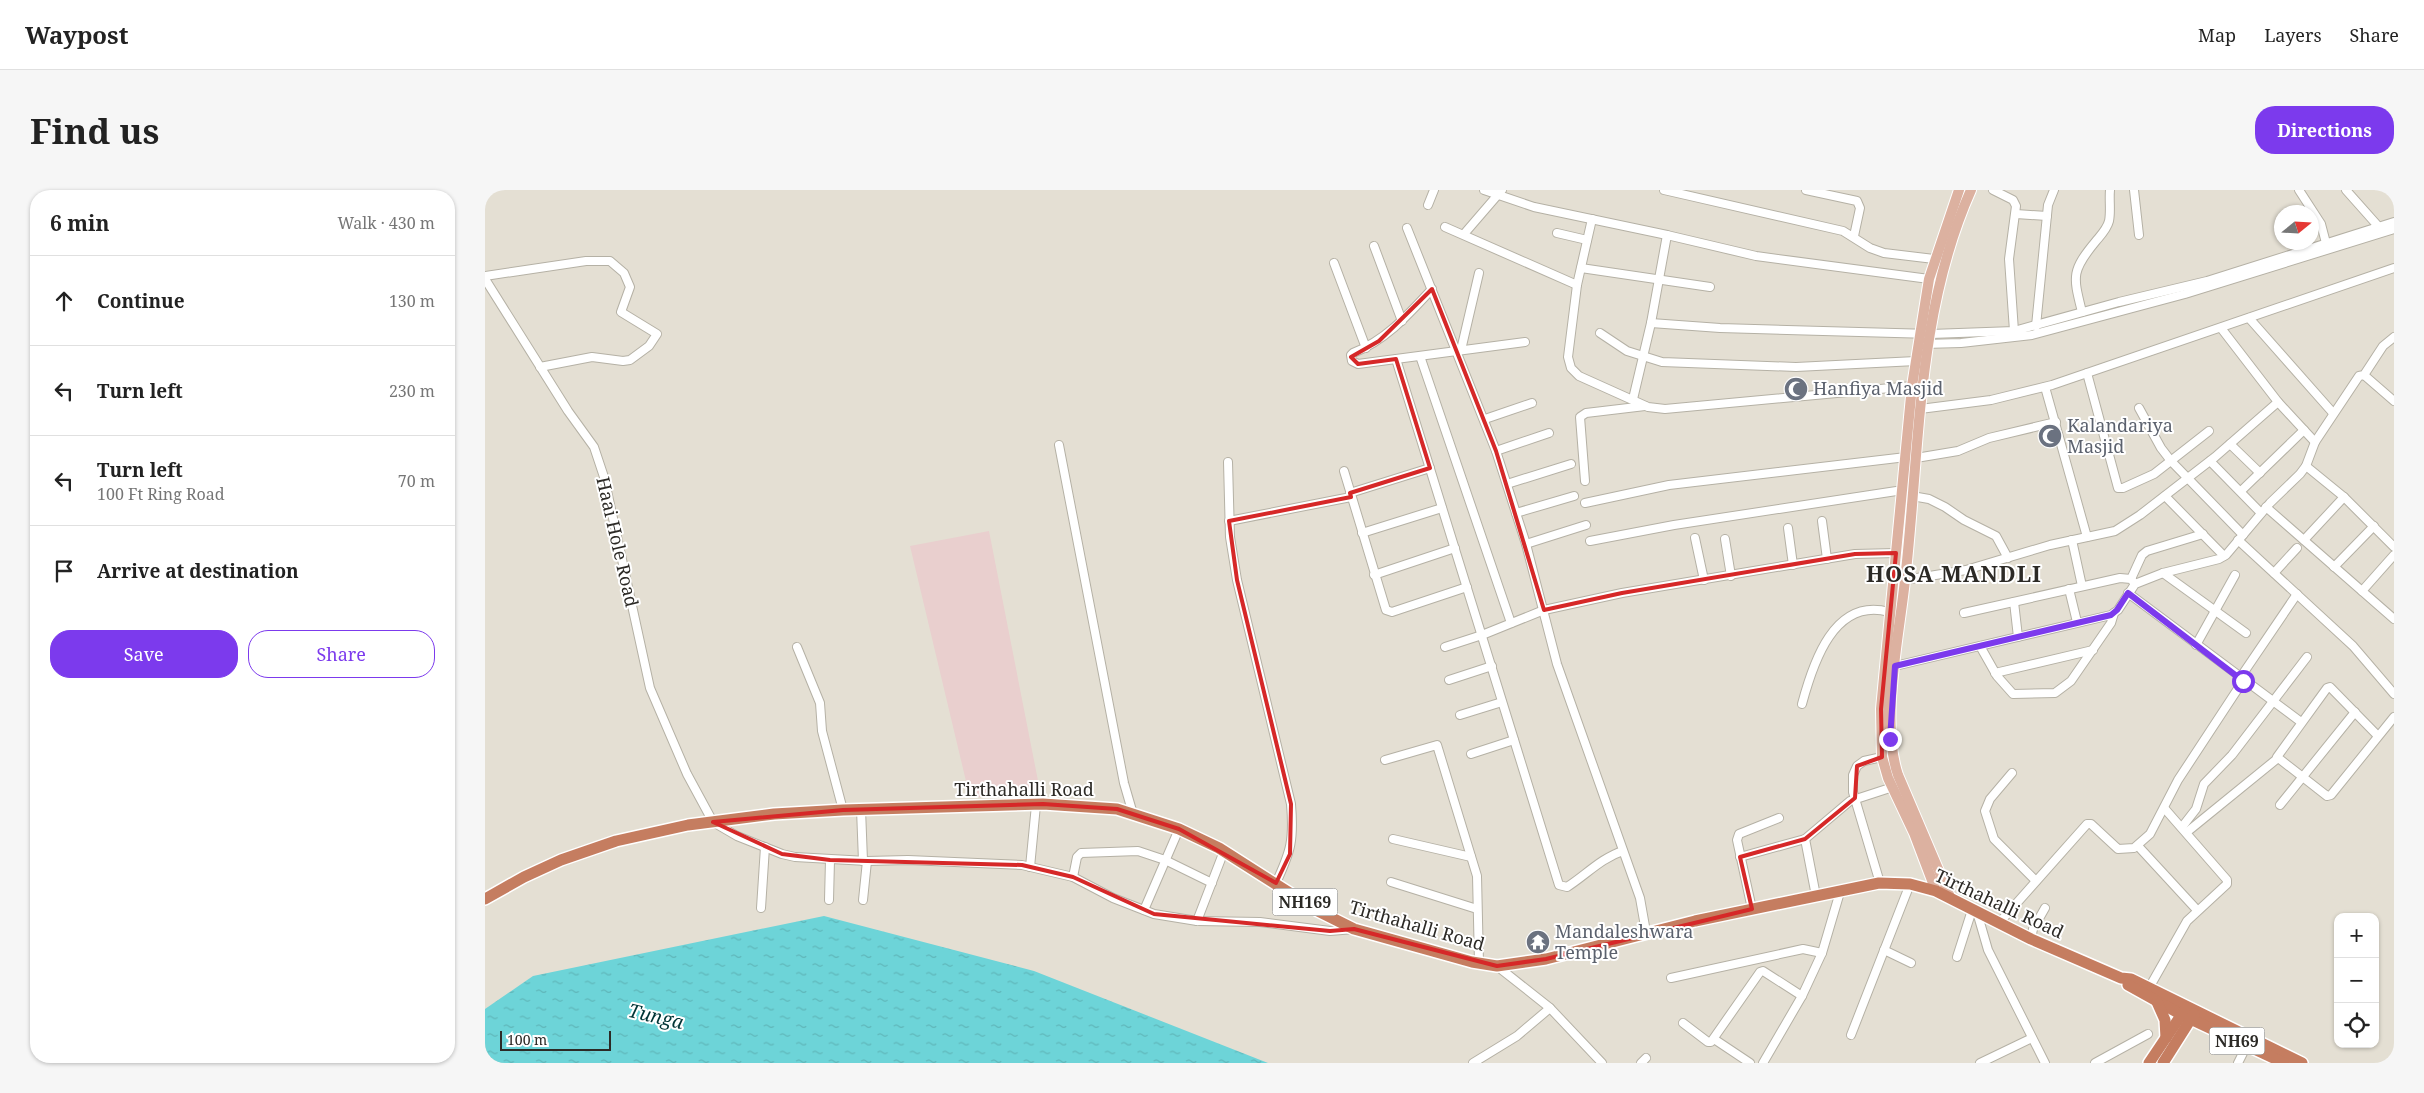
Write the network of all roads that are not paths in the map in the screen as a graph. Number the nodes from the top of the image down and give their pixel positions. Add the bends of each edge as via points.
1 (1434, 190) edge
2 (1484, 190) edge
3 (1664, 190) edge
4 (1806, 190) edge
5 (1959, 190) edge
6 (1971, 190) edge
7 (1993, 190) edge
8 (2055, 190) edge
9 (2110, 190) edge
10 (2134, 190) edge
11 (2299, 190) edge
12 (2346, 190) edge
13 (1500, 192) edge
14 (1687, 192) edge
15 (1428, 205) dead end
16 (2016, 214) junction
17 (2047, 216) junction
18 (1591, 219) junction
19 (2394, 222) edge
20 (2378, 226) junction
21 (1445, 227) dead end
22 (1407, 228) dead end
23 (2391, 230) edge
24 (1557, 233) dead end
25 (1464, 234) junction
26 (1667, 234) junction
27 (2139, 235) dead end
28 (1854, 236) junction
29 (2394, 237) edge
30 (1587, 240) junction
31 (2326, 243) junction
32 (1374, 246) dead end
33 (1934, 259) junction
34 (1334, 263) dead end
35 (1581, 268) junction
36 (2394, 268) edge
37 (1479, 273) dead end
38 (485, 278) edge
39 (1929, 279) junction
40 (1659, 280) junction
41 (1577, 285) junction
42 (1710, 286) dead end
43 (1432, 289) junction
44 (2082, 312) junction
45 (2249, 318) junction
46 (1402, 321) junction
47 (1651, 323) junction
48 (2036, 326) junction
49 (2221, 328) junction
50 (2014, 331) junction
51 (1600, 333) dead end
52 (2394, 337) edge
53 (1925, 339) junction
54 (1525, 342) dead end
55 (1366, 348) junction
56 (1459, 350) junction
57 (1420, 356) junction
58 (1643, 357) junction
59 (1396, 359) junction
60 (1916, 361) junction
61 (539, 367) junction
62 (2087, 373) junction
63 (2364, 375) junction
64 (1912, 386) junction
65 (2045, 387) junction
66 (1633, 399) junction
67 (2394, 401) edge
68 (2278, 402) junction
69 (1532, 403) dead end
70 (1645, 406) junction
71 (2139, 408) dead end
72 (1920, 409) junction
73 (2333, 413) junction
74 (1485, 419) junction
75 (2056, 422) junction
76 (2304, 430) junction
77 (2209, 431) dead end
78 (1549, 433) dead end
79 (2315, 442) junction
80 (2230, 444) junction
81 (1059, 445) dead end
82 (1496, 451) junction
83 (1911, 457) junction
84 (2171, 461) junction
85 (2210, 461) junction
86 (1228, 462) dead end
87 (1571, 464) dead end
88 (2306, 466) junction
89 (1430, 468) junction
90 (1343, 471) dead end
91 (2260, 473) junction
92 (2188, 478) junction
93 (1585, 481) dead end
94 (1507, 484) junction
95 (2241, 491) junction
96 (1907, 493) junction
97 (1350, 495) junction
98 (1574, 496) dead end
99 (2165, 496) junction
100 (2344, 498) junction
101 (1585, 503) dead end
102 (1442, 508) junction
103 (2264, 510) junction
104 (1516, 513) junction
105 (1229, 521) junction
106 (1822, 521) dead end
107 (1586, 525) dead end
108 (2374, 526) junction
109 (1788, 528) dead end
110 (1362, 533) junction
111 (2203, 534) junction
112 (2087, 537) junction
113 (2241, 537) junction
114 (1695, 538) dead end
115 (1725, 539) dead end
116 (2072, 540) junction
117 (2304, 540) junction
118 (1590, 541) dead end
119 (1526, 544) junction
120 (2394, 547) edge
121 (1455, 548) junction
122 (2297, 548) dead end
123 (1896, 553) junction
124 (2394, 555) edge
125 (2224, 556) junction
126 (2008, 558) junction
127 (1827, 559) junction
128 (1793, 565) junction
129 (2335, 567) junction
130 (2163, 573) junction
131 (2274, 573) junction
132 (1375, 575) junction
133 (2235, 575) dead end
134 (1731, 576) junction
135 (1704, 580) junction
136 (1905, 580) junction
137 (2133, 581) junction
138 (2082, 586) junction
139 (1467, 587) junction
140 (2069, 589) junction
141 (2362, 591) junction
142 (2128, 593) junction
143 (2297, 594) junction
144 (2014, 602) junction
145 (1544, 610) junction
146 (2216, 611) junction
147 (1889, 612) junction
148 (1964, 613) dead end
149 (2115, 613) junction
150 (2392, 614) edge
151 (2077, 622) junction
152 (1511, 623) junction
153 (2246, 633) dead end
154 (1482, 635) junction
155 (2018, 636) junction
156 (2196, 645) junction
157 (1980, 646) junction
158 (797, 647) dead end
159 (1445, 647) dead end
160 (2093, 650) junction
161 (2307, 656) dead end
162 (1492, 666) junction
163 (1895, 666) junction
164 (1995, 673) junction
165 (2241, 679) junction
166 (1449, 680) dead end
167 (2394, 694) edge
168 (1502, 702) junction
169 (2273, 702) junction
170 (1802, 704) dead end
171 (2355, 712) junction
172 (1460, 715) dead end
173 (2394, 717) edge
174 (2301, 722) junction
175 (2378, 736) junction
176 (1514, 740) junction
177 (1471, 754) dead end
178 (1882, 757) junction
179 (2278, 758) junction
180 (1385, 760) dead end
181 (2012, 773) dead end
182 (2303, 778) junction
183 (1893, 787) junction
184 (1855, 798) junction
185 (1036, 805) junction
186 (2281, 805) dead end
187 (861, 809) junction
188 (2165, 809) junction
189 (843, 810) junction
190 (1133, 814) junction
191 (1779, 818) dead end
192 (713, 822) junction
193 (1179, 828) junction
194 (2185, 829) junction
195 (1393, 839) dead end
196 (1805, 839) junction
197 (2138, 846) junction
198 (765, 847) junction
199 (1224, 851) junction
200 (1623, 851) junction
201 (1471, 857) junction
202 (1740, 857) junction
203 (830, 860) junction
204 (1165, 860) junction
205 (865, 861) junction
206 (1031, 867) junction
207 (1073, 877) junction
208 (2036, 881) junction
209 (1391, 882) dead end
210 (1212, 883) junction
211 (1880, 883) junction
212 (1276, 884) junction
213 (1909, 884) junction
214 (1936, 891) junction
215 (1840, 892) junction
216 (1816, 896) junction
217 (1950, 897) junction
218 (485, 899) edge
219 (829, 900) dead end
220 (863, 900) dead end
221 (761, 908) dead end
222 (2045, 908) dead end
223 (1477, 909) junction
224 (1752, 909) junction
225 (1144, 910) junction
226 (2197, 910) junction
227 (1974, 911) junction
228 (1197, 920) junction
229 (1999, 923) junction
230 (1354, 929) junction
231 (1646, 932) junction
232 (2031, 939) junction
233 (1884, 950) junction
234 (1822, 953) junction
235 (1957, 957) dead end
236 (1479, 963) junction
237 (1911, 963) dead end
238 (1497, 966) junction
239 (1671, 978) dead end
240 (2121, 978) junction
241 (2149, 988) junction
242 (1803, 996) junction
243 (2157, 1002) junction
244 (1550, 1008) junction
245 (2189, 1013) junction
246 (1683, 1023) dead end
247 (2209, 1028) junction
248 (2148, 1034) dead end
249 (1851, 1035) dead end
250 (2179, 1037) junction
251 (2032, 1038) junction
252 (2166, 1038) junction
253 (1714, 1039) junction
254 (2247, 1045) junction
255 (1473, 1063) edge
256 (1602, 1063) edge
257 (1750, 1063) edge
258 (1763, 1063) edge
259 (1980, 1063) edge
260 (2045, 1063) edge
261 (2095, 1063) edge
262 (2149, 1063) edge
263 (2163, 1063) edge
264 (2238, 1063) edge
265 (2283, 1063) edge
266 (2302, 1063) edge

1 - 15 street
2 - 13 street
3 - 14 street
4 - 28 street via 1857,201 1860,208
5 - 33 main road
6 - 53 main road via 1945,261
7 - 16 street via 2013,200
8 - 17 street
9 - 44 street via 2109,220 2105,230 2075,271
10 - 27 street
11 - 31 street via 2321,224
12 - 20 street
13 - 18 street via 1534,207
13 - 25 street
14 - 28 street via 1843,230
16 - 17 street
16 - 50 street via 2009,259
17 - 48 street
18 - 26 street
18 - 30 street
19 - 20 street
20 - 31 street
21 - 25 street
22 - 43 street
23 - 29 street
23 - 53 street via 2185,294 2032,335 1961,343
24 - 30 street
25 - 41 street
26 - 39 street via 1769,258
26 - 40 street
28 - 33 street via 1870,248 1884,253
30 - 35 street
31 - 44 street via 2207,281
32 - 46 street
33 - 39 main road
34 - 55 street
35 - 40 street
35 - 41 street
36 - 45 street
37 - 56 street
38 - 61 street, Haai Hole Road
38 - 61 street via 586,261 610,261 624,273 630,287 621,312 657,334 649,346 630,360 592,357
39 - 53 main road
40 - 42 street
40 - 47 street
41 - 66 street via 1568,357 1571,368 1579,376
43 - 46 street
43 - 56 street
44 - 48 street
45 - 49 street
45 - 73 street
46 - 55 street
47 - 53 street
47 - 58 street
48 - 50 street
49 - 62 street
49 - 68 street
50 - 53 street
51 - 58 street via 1627,351
52 - 63 street via 2383,346
53 - 60 main road
53 - 72 main road
54 - 56 street
55 - 59 street via 1351,355 1355,363
56 - 57 street
56 - 74 street
57 - 59 street
57 - 152 street
58 - 60 street via 1662,362 1795,367
58 - 66 street
59 - 89 street
60 - 64 main road
61 - 192 street, Haai Hole Road via 594,447 604,478 650,688 687,774
62 - 65 street
62 - 84 street via 2118,488 2154,474
63 - 67 street
63 - 73 street via 2359,376
64 - 70 street via 1665,409
64 - 83 main road
65 - 72 street via 1991,400
65 - 75 street
66 - 70 street
68 - 76 street
68 - 80 street
69 - 74 street
70 - 93 street via 1586,412 1580,417
71 - 84 street
72 - 83 main road
73 - 79 street
74 - 82 street
75 - 83 street via 1989,438 1958,451
75 - 112 street
76 - 79 street
76 - 91 street
77 - 84 street
78 - 82 street
79 - 88 street
80 - 85 street
80 - 91 street
81 - 190 street via 1124,783
82 - 94 street
83 - 96 main road
83 - 101 street via 1669,485
84 - 92 street
85 - 92 street
85 - 95 street
86 - 105 street
87 - 94 street
88 - 100 street
88 - 103 street
89 - 97 street
89 - 102 street
90 - 97 street
91 - 95 street
92 - 99 street
92 - 113 street
94 - 104 street
95 - 103 street
96 - 118 street via 1673,524
96 - 123 main road
96 - 126 street via 1929,499 1996,536
96 - 136 main road
97 - 105 street
97 - 110 street
98 - 104 street
99 - 111 street
99 - 112 street via 2115,531
100 - 108 street
100 - 117 street
102 - 110 street
102 - 121 street
103 - 113 street
103 - 117 street
104 - 119 street
105 - 212 street via 1237,580 1291,804 1290,854
106 - 127 street
107 - 119 street
108 - 120 street
108 - 129 street
109 - 128 street
110 - 132 street
111 - 125 street
111 - 137 street via 2147,550
112 - 116 street
113 - 125 street
113 - 131 street
114 - 135 street
115 - 134 street
116 - 126 street
116 - 138 street
117 - 129 street
119 - 145 street
121 - 132 street
121 - 139 street
122 - 131 street
123 - 127 street via 1855,554
123 - 147 main road
124 - 141 street
125 - 130 street
126 - 136 street via 1966,570
127 - 128 street
128 - 134 street
129 - 141 street
130 - 137 street
130 - 146 street
131 - 143 street
132 - 139 street via 1388,612
133 - 146 street
134 - 135 street
135 - 145 street via 1621,593
136 - 163 main road
137 - 138 street via 2120,578
137 - 142 street
138 - 140 street
139 - 154 street
140 - 144 street
140 - 151 street
141 - 150 street
142 - 149 street
142 - 156 street
143 - 165 street
143 - 167 street via 2363,657
144 - 148 street
144 - 155 street
145 - 152 street
145 - 200 street via 1557,664
146 - 153 street
146 - 156 street
147 - 170 street via 1873,609 1853,614 1833,631 1816,660
147 - 178 main road via 1881,709
149 - 151 street
149 - 160 street
151 - 155 street
152 - 154 street
154 - 159 street
154 - 162 street
155 - 157 street
156 - 165 street
157 - 163 street
157 - 164 street
158 - 189 street via 820,703 822,731
160 - 164 street
160 - 164 street via 2071,681 2055,692 2013,694
161 - 169 street
162 - 166 street
162 - 168 street
163 - 217 main road via 1890,726 1893,761
165 - 169 street
165 - 188 street via 2178,780
168 - 172 street
168 - 176 street
169 - 174 street
169 - 194 street via 2232,755 2203,784
171 - 174 street via 2330,687
171 - 175 street
171 - 182 street
173 - 175 street
174 - 179 street
175 - 182 street via 2331,795 2327,796
176 - 177 street
176 - 200 street via 1561,887 1567,887 1605,858
178 - 183 main road
178 - 184 street via 1857,766 1853,775
179 - 182 street
179 - 194 street
180 - 201 street via 1437,745
181 - 208 street via 1990,799 1985,811 1994,839
182 - 186 street
183 - 184 street
183 - 214 main road
184 - 196 street
184 - 211 street
185 - 187 highway, Tirthahalli Road / NH169
185 - 190 highway, Tirthahalli Road / NH169 via 1117,809
185 - 206 street
187 - 189 highway, Tirthahalli Road / NH169
187 - 205 street
188 - 194 street
188 - 197 street via 2150,834
189 - 192 highway, Tirthahalli Road / NH169
190 - 193 highway, Tirthahalli Road / NH169
191 - 202 street via 1739,834
192 - 198 street
192 - 218 highway, Tirthahalli Road / NH169 via 616,841 561,860
193 - 199 highway, Tirthahalli Road / NH169
193 - 204 street
194 - 226 street via 2227,880 2225,887
195 - 201 street
196 - 202 street
196 - 216 street
197 - 208 street via 2129,850 2118,849 2091,824 2087,824
197 - 226 street
198 - 203 street via 795,857
198 - 221 street
199 - 210 street
199 - 212 highway, Tirthahalli Road / NH169
200 - 231 street via 1640,898
201 - 223 street via 1478,884
202 - 224 street
203 - 205 street
203 - 219 street
204 - 207 street via 1138,851 1086,852 1077,856
204 - 210 street
204 - 225 street
205 - 206 street via 908,860
205 - 220 street
206 - 207 street
207 - 225 street
208 - 229 street
209 - 223 street
210 - 228 street
211 - 213 highway, Tirthahalli Road / NH169
211 - 215 highway, Tirthahalli Road / NH169
212 - 230 highway, Tirthahalli Road / NH169
213 - 214 highway, Tirthahalli Road / NH169
213 - 233 street
214 - 217 highway, Tirthahalli Road / NH169
215 - 216 highway, Tirthahalli Road / NH169
215 - 234 street
216 - 224 highway, Tirthahalli Road / NH169
217 - 227 highway, Tirthahalli Road / NH169
222 - 232 street
223 - 236 street
224 - 231 highway, Tirthahalli Road / NH169
225 - 228 street
226 - 241 street via 2181,930
227 - 229 highway, Tirthahalli Road / NH169
227 - 235 street
227 - 251 street via 1988,950
228 - 230 street via 1260,922 1330,931
229 - 232 highway, Tirthahalli Road / NH169
230 - 236 highway, Tirthahalli Road / NH169
231 - 238 highway, Tirthahalli Road / NH169 via 1547,959
232 - 240 highway, Tirthahalli Road / NH169
233 - 237 street
233 - 249 street
234 - 239 street via 1803,949
234 - 242 street
236 - 238 highway, Tirthahalli Road / NH169
238 - 244 street
240 - 241 highway, Tirthahalli Road / NH169
240 - 243 highway, NH169 via 2128,986
241 - 245 highway, Tirthahalli Road / NH169
242 - 253 street via 1760,972
242 - 258 street
243 - 245 highway, NH169
243 - 252 highway via 2165,1020
244 - 255 street via 1517,1036
244 - 256 street
245 - 247 highway, NH69
245 - 250 highway, NH69
245 - 252 highway
245 - 266 highway, NH69
246 - 253 street via 1708,1042
247 - 250 highway
247 - 254 highway, NH69
248 - 261 street
250 - 263 highway, NH69
251 - 259 street
251 - 260 street
252 - 262 highway
253 - 257 street
254 - 264 street
254 - 265 highway, NH69

